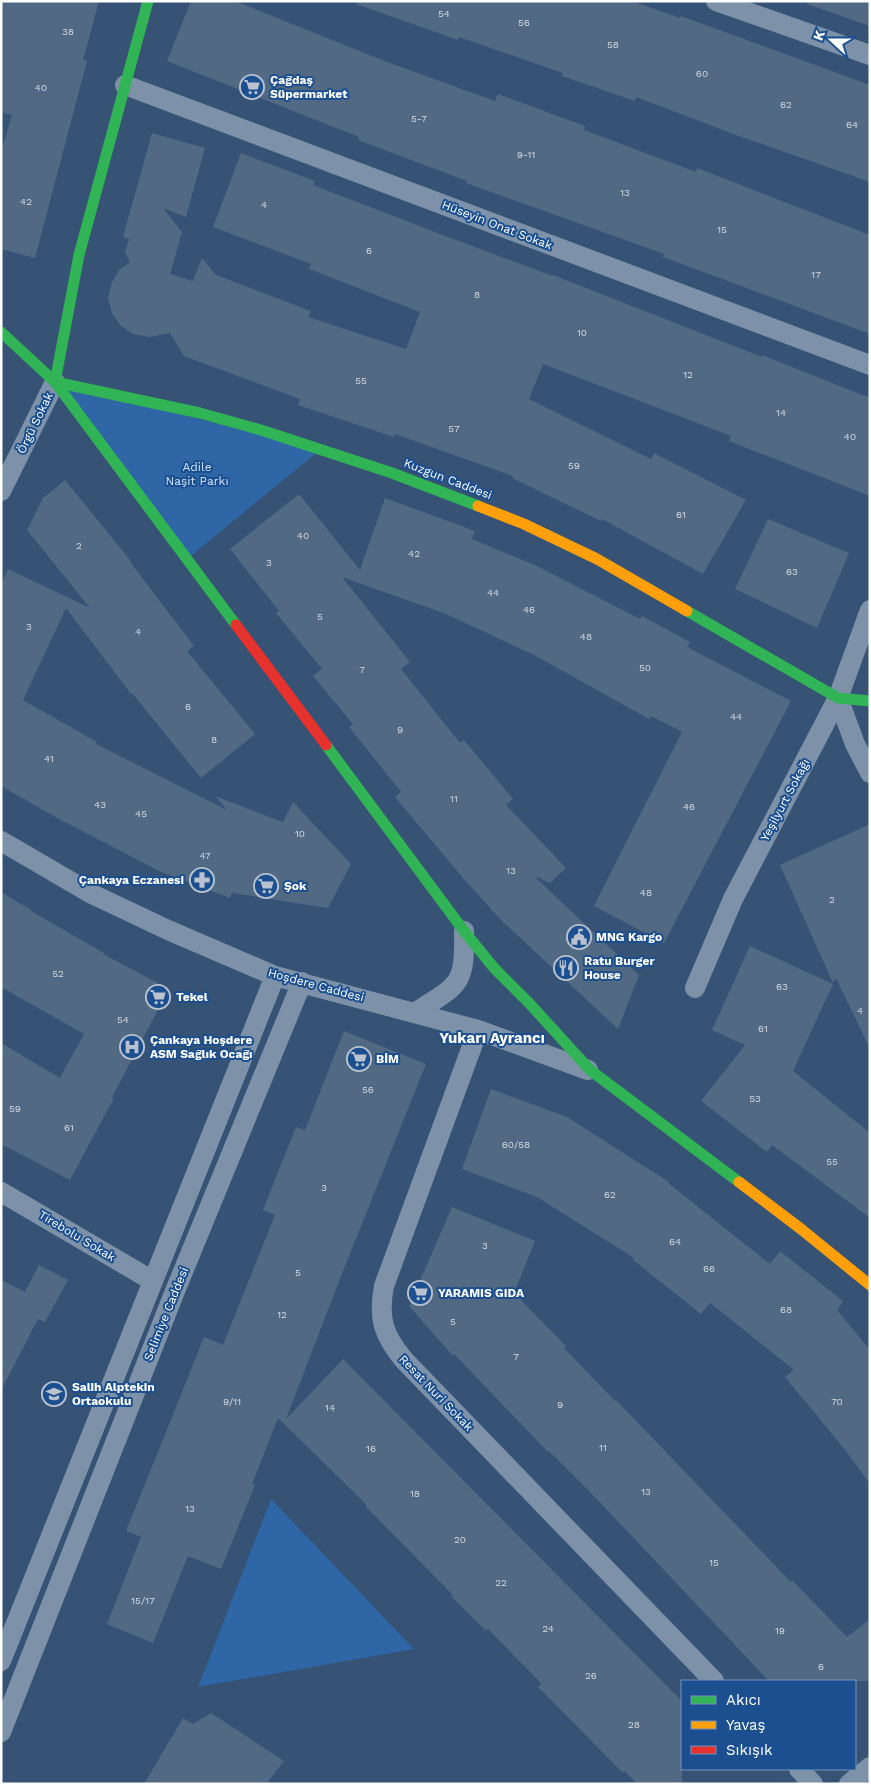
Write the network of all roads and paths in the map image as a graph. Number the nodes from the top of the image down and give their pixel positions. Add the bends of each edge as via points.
1 (148, 1) edge
2 (716, 1) edge
3 (870, 55) edge
4 (125, 85) junction
5 (1, 332) edge
6 (870, 365) edge
7 (55, 382) junction
8 (1, 492) edge
9 (870, 610) edge
10 (838, 698) junction
11 (870, 701) edge
12 (870, 773) edge
13 (1, 841) edge
14 (464, 931) junction
15 (275, 976) junction
16 (302, 982) junction
17 (695, 988) dead end
18 (416, 1012) junction
19 (478, 1030) junction
20 (590, 1070) junction
21 (1, 1192) edge
22 (153, 1281) junction
23 (870, 1285) edge
24 (7, 1629) edge
25 (1, 1661) edge
26 (713, 1680) edge
27 (1, 1732) edge
28 (870, 1767) edge
29 (800, 1770) edge
30 (813, 1784) edge
31 (849, 1784) edge

1 - 4 main road
2 - 3 street
4 - 6 street, Hüseyin Onat Sokak
4 - 7 main road via 78,255
5 - 7 main road
7 - 8 street, Örgü Sokak
7 - 10 main road, Kuzgun Caddesi via 243,425 455,496 598,559
7 - 14 main road
9 - 10 street, Yeşilyurt Sokağı
10 - 11 main road, Kuzgun Caddesi
10 - 12 street
10 - 17 street, Yeşilyurt Sokağı via 733,899
13 - 15 street, Hoşdere Caddesi via 92,894
14 - 18 street via 464,959 458,980 448,992
14 - 20 main road via 494,968
15 - 16 street, Hoşdere Caddesi
15 - 22 street, Selimiye Caddesi
16 - 18 street, Hoşdere Caddesi
16 - 27 street, Selimiye Caddesi via 168,1309
18 - 19 street, Hoşdere Caddesi
19 - 20 street, Hoşdere Caddesi
19 - 26 street, Resat Nuri Sokak via 384,1286 380,1305 385,1332 404,1360
20 - 23 main road
21 - 22 street, Tirebolu Sokak
22 - 24 street, Selimiye Caddesi
24 - 25 street, Selimiye Caddesi
28 - 31 street
29 - 30 street

